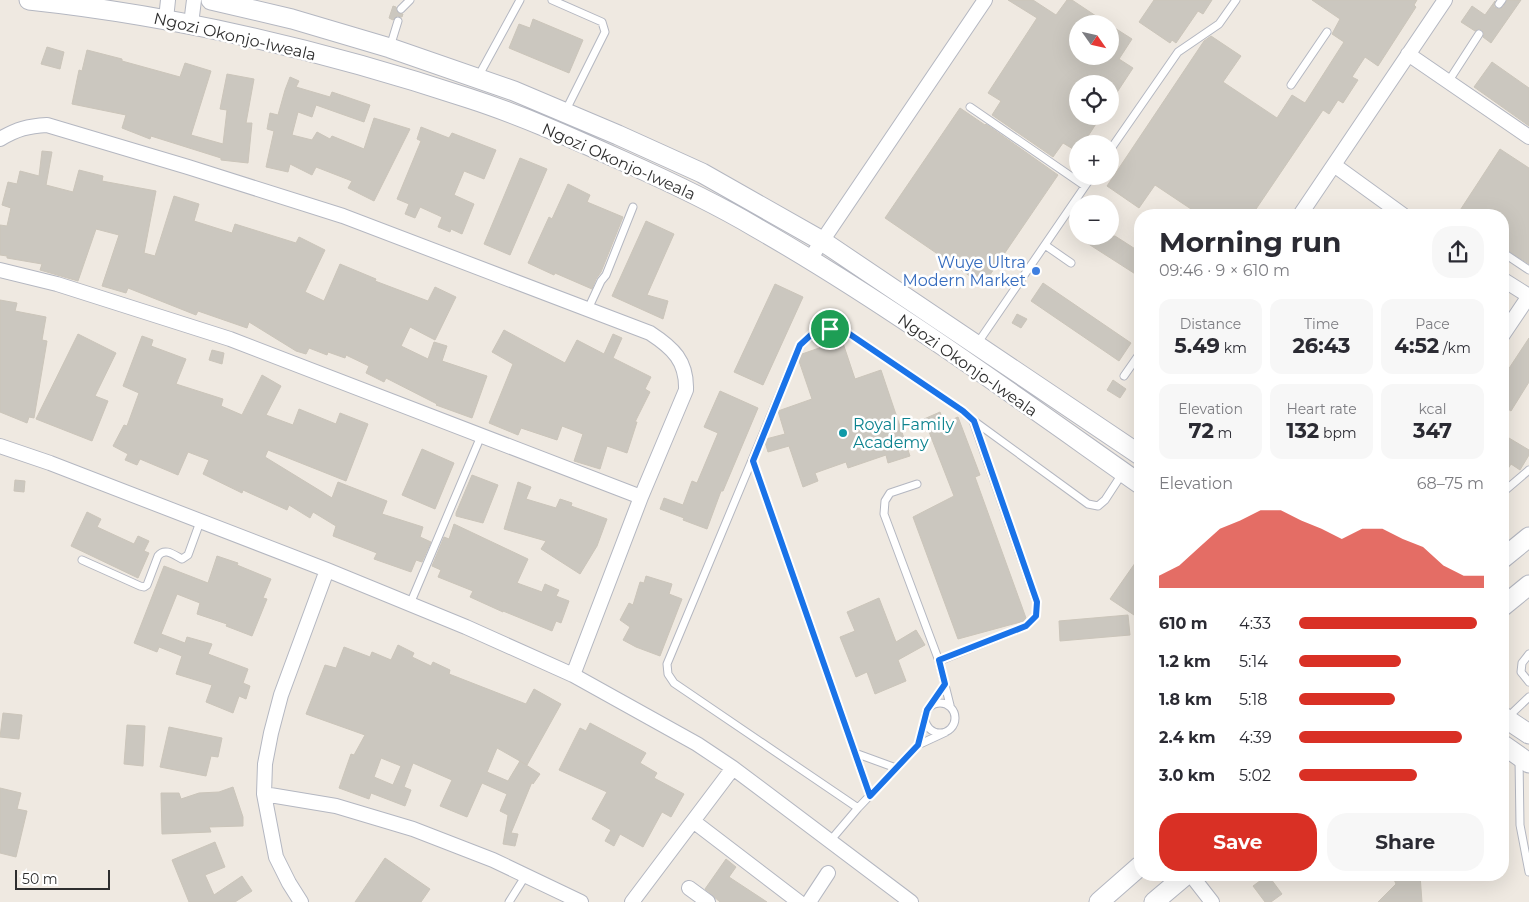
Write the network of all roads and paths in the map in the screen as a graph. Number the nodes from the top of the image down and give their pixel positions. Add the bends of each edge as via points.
1 (29, 0) edge
2 (168, 0) edge
3 (194, 0) edge
4 (211, 0) edge
5 (410, 0) edge
6 (520, 0) edge
7 (552, 0) edge
8 (984, 0) edge
9 (1236, 0) edge
10 (1445, 0) edge
11 (402, 9) dead end
12 (166, 19) junction
13 (398, 21) dead end
14 (191, 24) junction
15 (1327, 32) dead end
16 (1479, 34) dead end
17 (390, 48) junction
18 (1408, 54) junction
19 (477, 78) junction
20 (1448, 82) junction
21 (1291, 85) dead end
22 (970, 107) dead end
23 (565, 113) junction
24 (1, 137) edge
25 (1119, 137) edge
26 (1529, 137) edge
27 (1334, 165) junction
28 (1085, 186) joint
29 (633, 207) dead end
30 (1304, 209) edge
31 (1395, 209) edge
32 (822, 241) junction
33 (1045, 245) junction
34 (1509, 257) edge
35 (810, 259) junction
36 (1071, 264) dead end
37 (0, 270) edge
38 (1529, 270) edge
39 (1509, 283) edge
40 (1529, 296) edge
41 (588, 309) junction
42 (1509, 326) edge
43 (977, 345) junction
44 (1134, 362) edge
45 (1124, 376) dead end
46 (974, 421) junction
47 (480, 436) junction
48 (0, 446) edge
49 (1134, 450) edge
50 (753, 461) junction
51 (1529, 470) edge
52 (1123, 472) junction
53 (1134, 480) edge
54 (917, 484) dead end
55 (1509, 487) edge
56 (641, 497) junction
57 (200, 522) junction
58 (1529, 537) edge
59 (1509, 551) edge
60 (82, 560) dead end
61 (327, 570) junction
62 (1529, 585) edge
63 (1509, 601) edge
64 (410, 604) junction
65 (1529, 654) edge
66 (939, 660) junction
67 (573, 674) junction
68 (1529, 682) edge
69 (945, 684) junction
70 (1529, 697) edge
71 (930, 706) junction
72 (950, 706) junction
73 (1509, 713) edge
74 (925, 720) junction
75 (1509, 720) edge
76 (946, 732) junction
77 (1529, 734) edge
78 (918, 745) junction
79 (1509, 749) edge
80 (855, 753) junction
81 (1524, 760) edge
82 (733, 768) junction
83 (896, 768) junction
84 (264, 794) junction
85 (870, 796) junction
86 (858, 808) junction
87 (693, 821) junction
88 (830, 841) junction
89 (1134, 871) edge
90 (1529, 872) edge
91 (828, 873) dead end
92 (526, 875) junction
93 (1179, 881) edge
94 (1196, 881) edge
95 (689, 888) dead end
96 (300, 902) edge
97 (509, 902) edge
98 (580, 902) edge
99 (632, 902) edge
100 (708, 902) edge
101 (799, 902) edge
102 (809, 902) edge
103 (911, 902) edge
104 (1099, 902) edge
105 (1154, 902) edge
106 (1212, 902) edge

1 - 12 street, Ngozi Okonjo-Iweala
2 - 12 street
3 - 14 street
4 - 17 street, Ngozi Okonjo-Iweala via 292,19
5 - 11 lane
6 - 19 lane
7 - 23 lane via 602,22 606,32
8 - 32 street
9 - 25 lane via 1219,24 1178,52
10 - 18 street
12 - 14 street, Ngozi Okonjo-Iweala
13 - 17 lane
14 - 35 street, Ngozi Okonjo-Iweala via 282,44 479,102 562,134 674,184
15 - 21 lane
16 - 20 lane
17 - 19 street, Ngozi Okonjo-Iweala
18 - 20 street
18 - 27 street
19 - 23 street, Ngozi Okonjo-Iweala
20 - 26 street
22 - 28 lane
23 - 32 street, Ngozi Okonjo-Iweala via 702,173
24 - 41 street via 28,126 47,125 188,166 343,216
27 - 30 street
27 - 31 street
28 - 33 lane
29 - 41 lane via 606,275
32 - 35 street
32 - 43 street, Ngozi Okonjo-Iweala
33 - 36 lane
33 - 43 lane
34 - 38 lane
35 - 52 street, Ngozi Okonjo-Iweala
37 - 47 street via 57,284 230,339
39 - 40 street
40 - 42 street
41 - 56 street via 650,333 674,352 683,366 686,390
43 - 49 street, Ngozi Okonjo-Iweala
44 - 45 lane
46 - 50 lane via 848,333 830,329 813,333 800,345
46 - 52 lane via 1088,504 1098,506 1105,500
46 - 66 lane via 1037,602 1036,616 1026,626
47 - 56 street
47 - 64 lane
48 - 57 street
50 - 80 lane
50 - 86 lane via 671,652 668,674 674,683
51 - 55 lane
52 - 53 street, Ngozi Okonjo-Iweala
54 - 66 lane via 890,493 885,501 884,514
56 - 67 street
57 - 60 lane via 188,555 182,559 161,552 144,587
57 - 61 street
58 - 59 street
61 - 64 street
61 - 84 street via 270,733
62 - 63 street
64 - 67 street
65 - 68 lane via 1522,663 1521,672
66 - 69 lane
67 - 82 street
69 - 71 lane
69 - 72 lane
70 - 73 lane
71 - 72 lane via 940,702
71 - 74 lane
72 - 76 lane via 956,720
74 - 76 lane via 935,732
74 - 78 lane
75 - 77 street
76 - 78 lane
78 - 83 lane
79 - 81 street
80 - 83 lane
80 - 85 lane
81 - 90 lane via 1520,825
82 - 87 street
82 - 88 street
83 - 85 lane
84 - 92 street via 374,816
84 - 96 street via 276,857
85 - 86 lane
86 - 88 lane
87 - 99 street
87 - 101 street
88 - 103 street
89 - 104 street
91 - 102 street
92 - 97 lane
92 - 98 street
93 - 105 street
94 - 106 street
95 - 100 street

